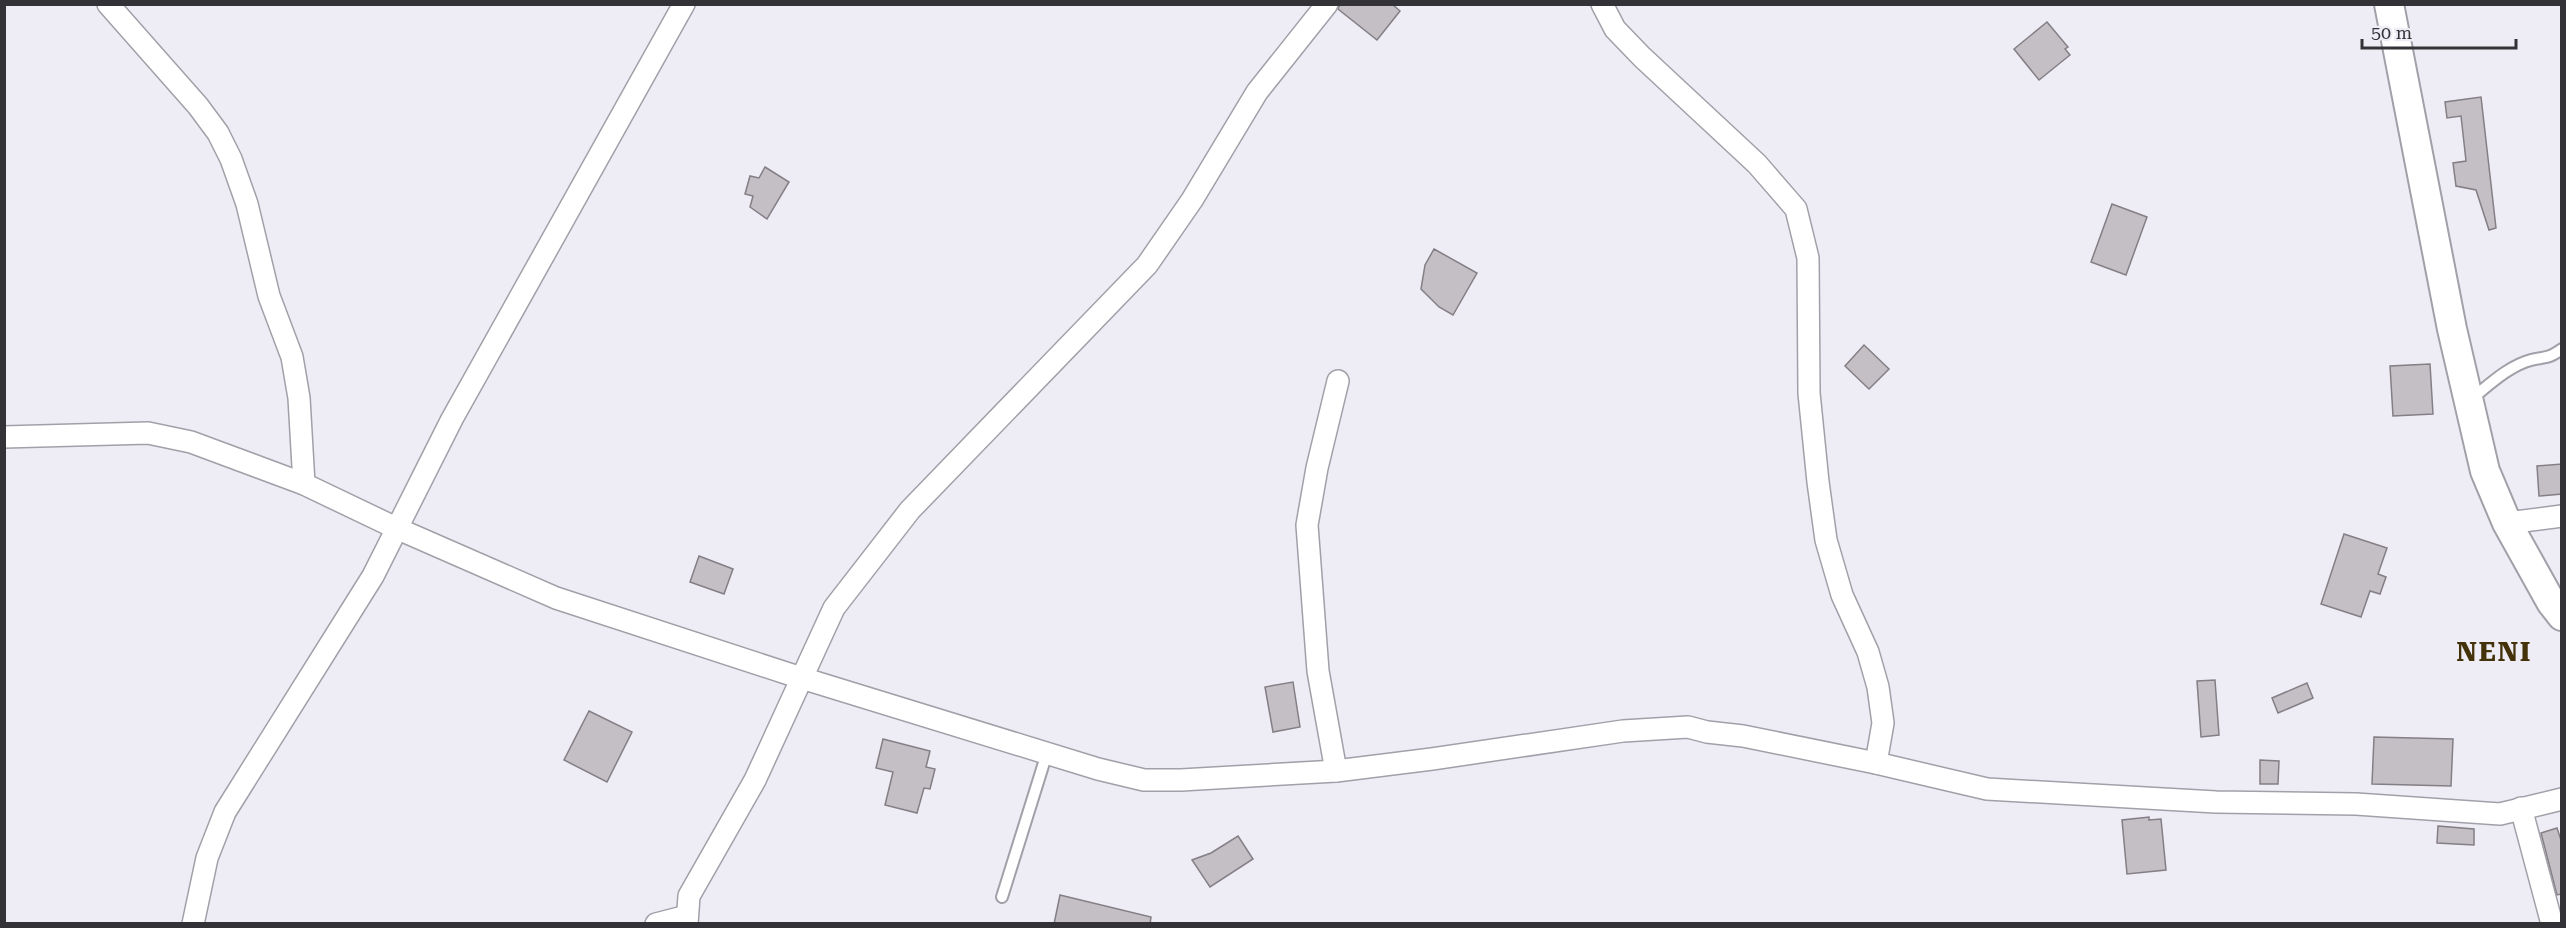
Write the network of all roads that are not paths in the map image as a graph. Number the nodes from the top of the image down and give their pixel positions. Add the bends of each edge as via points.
1 (108, 4) edge
2 (684, 4) edge
3 (1327, 4) edge
4 (1602, 4) edge
5 (2389, 4) edge
6 (2562, 350) edge
7 (1338, 381) dead end
8 (2468, 402) junction
9 (4, 437) edge
10 (304, 484) junction
11 (2562, 516) edge
12 (2507, 523) junction
13 (396, 528) junction
14 (2562, 616) edge
15 (800, 678) junction
16 (1047, 753) junction
17 (1876, 763) junction
18 (1336, 771) junction
19 (2562, 799) edge
20 (2521, 808) junction
21 (1002, 897) dead end
22 (687, 920) edge
23 (193, 924) edge
24 (656, 924) edge
25 (2552, 924) edge

1 - 10 street via 198,106 231,159 247,204 270,296 292,357 299,398
2 - 13 street via 452,419
3 - 15 street via 1257,92 1192,200 1147,265 910,510 834,608
4 - 17 street via 1629,43 1757,164 1796,209 1808,258 1809,393 1826,540 1842,595 1868,652 1878,687 1883,723
5 - 8 main road
6 - 8 lane via 2548,359 2530,360 2505,373
7 - 18 street via 1307,525 1318,671
8 - 12 main road via 2485,471
9 - 10 street via 148,433 191,442
10 - 13 street
11 - 12 street
12 - 14 main road
13 - 15 street via 556,598
13 - 23 street via 373,576 225,812 207,858
15 - 16 street
15 - 22 street via 754,780 689,897
16 - 18 street via 1144,780
16 - 21 lane
17 - 18 street via 1688,727 1623,731
17 - 20 street via 1987,789 2216,802 2356,804 2499,814
19 - 20 street
20 - 25 street
22 - 24 street

